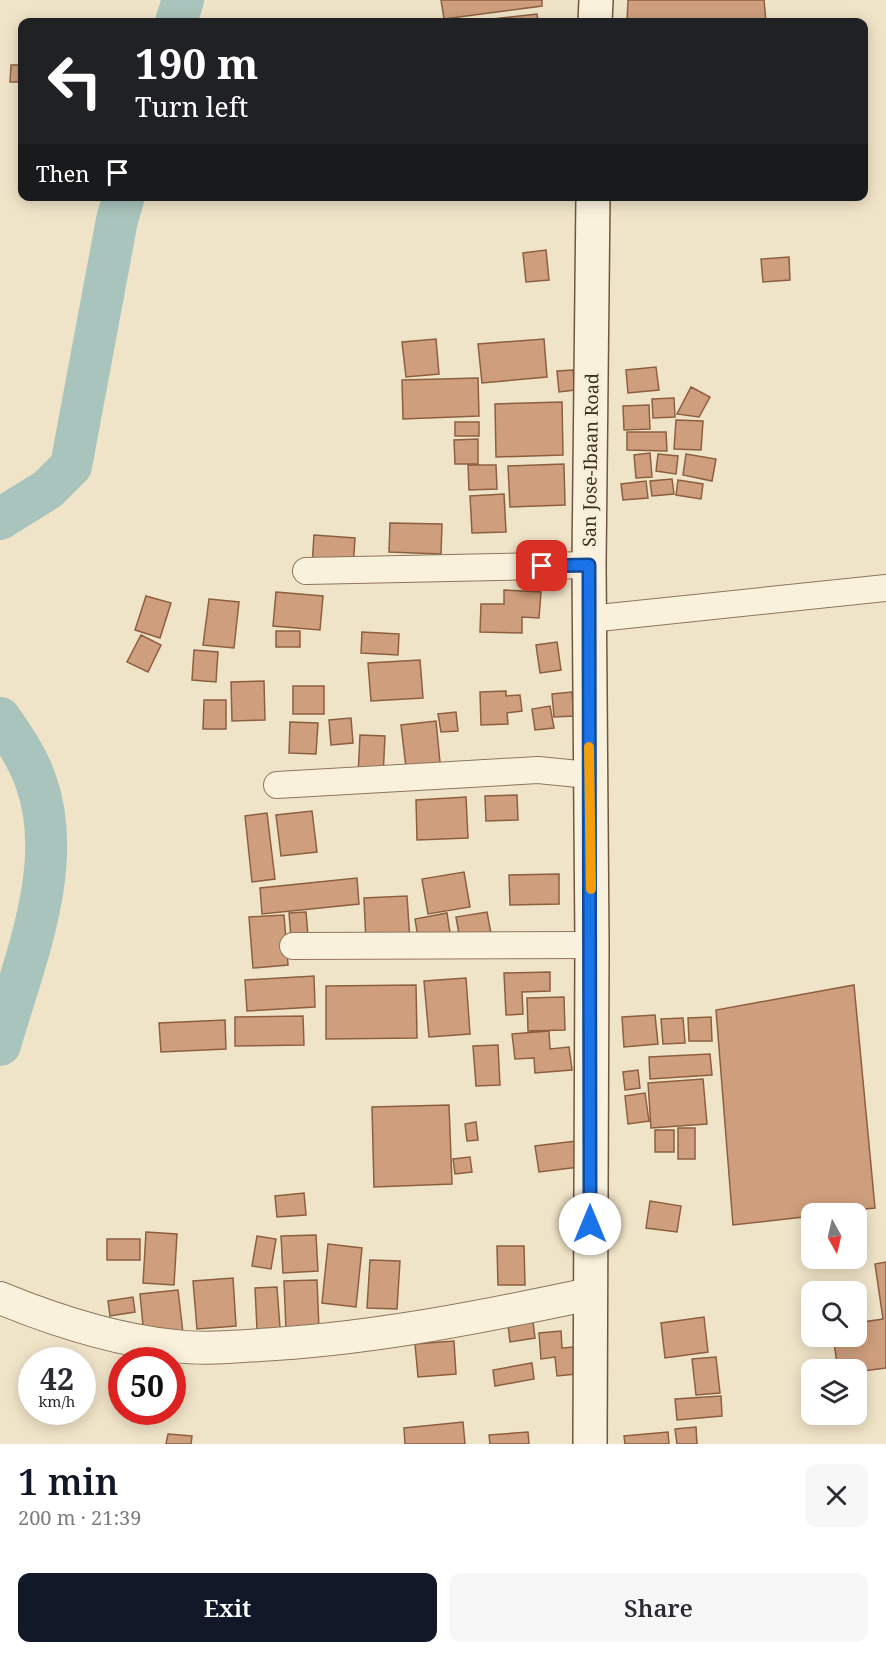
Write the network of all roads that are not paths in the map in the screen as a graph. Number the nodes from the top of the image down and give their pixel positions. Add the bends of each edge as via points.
1 (596, 0) edge
2 (595, 18) edge
3 (593, 201) edge
4 (589, 565) junction
5 (306, 571) dead end
6 (886, 588) edge
7 (589, 619) junction
8 (589, 775) junction
9 (277, 785) dead end
10 (592, 945) junction
11 (293, 946) dead end
12 (590, 1294) junction
13 (5, 1300) edge
14 (590, 1444) edge

1 - 2 main road
3 - 4 main road, San Jose-Ibaan Road
4 - 5 street
4 - 7 main road, San Jose-Ibaan Road
6 - 7 street
7 - 8 main road, San Jose-Ibaan Road
8 - 9 street via 538,770
8 - 10 main road, San Jose-Ibaan Road
10 - 11 street
10 - 12 main road, San Jose-Ibaan Road
12 - 13 street via 497,1314 331,1340 176,1347 93,1331
12 - 14 main road, San Jose-Ibaan Road

